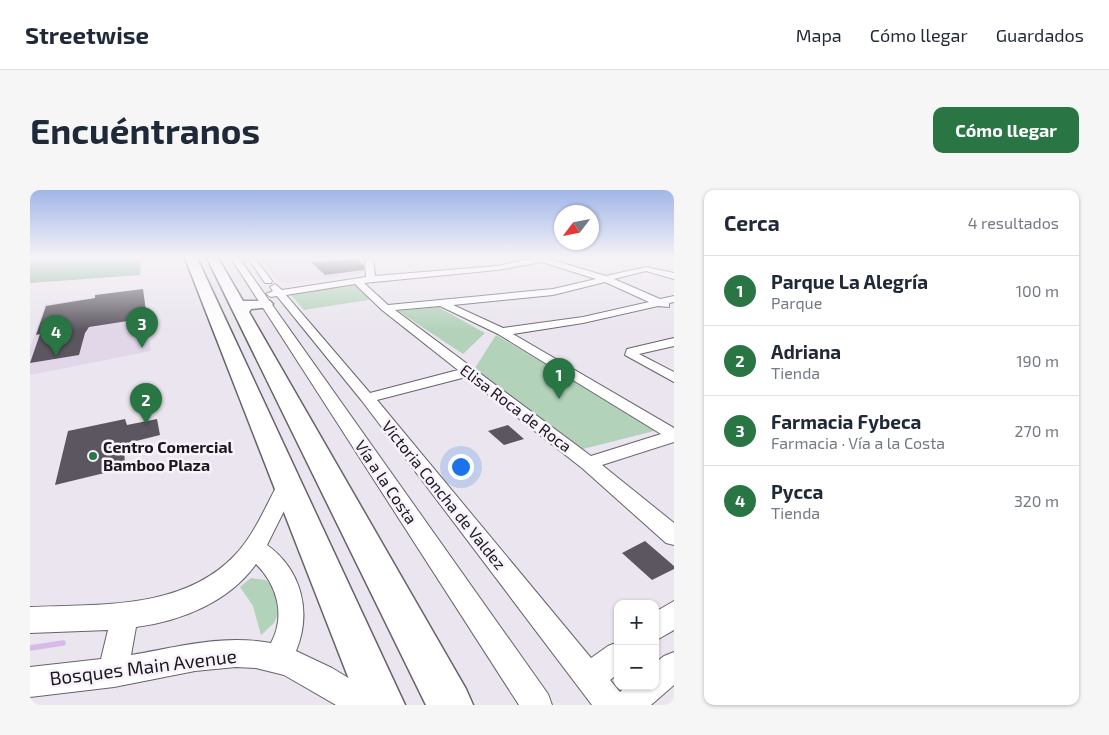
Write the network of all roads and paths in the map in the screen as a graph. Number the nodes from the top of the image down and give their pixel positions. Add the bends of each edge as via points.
1 (202, 282) edge
2 (242, 282) edge
3 (250, 282) edge
4 (256, 282) edge
5 (325, 282) edge
6 (336, 282) edge
7 (360, 282) edge
8 (594, 282) edge
9 (613, 282) edge
10 (302, 287) junction
11 (258, 295) junction
12 (674, 299) edge
13 (440, 302) junction
14 (662, 303) junction
15 (386, 308) junction
16 (674, 309) edge
17 (502, 332) junction
18 (674, 342) edge
19 (468, 372) junction
20 (674, 378) edge
21 (367, 398) junction
22 (674, 435) edge
23 (588, 463) junction
24 (287, 485) junction
25 (674, 536) edge
26 (253, 548) junction
27 (674, 614) edge
28 (125, 615) junction
29 (30, 620) edge
30 (659, 625) edge
31 (278, 659) junction
32 (614, 659) edge
33 (674, 666) edge
34 (113, 672) junction
35 (589, 677) junction
36 (659, 679) edge
37 (30, 682) edge
38 (645, 690) edge
39 (364, 705) edge
40 (382, 705) edge
41 (450, 705) edge
42 (537, 705) edge
43 (611, 705) edge
44 (628, 705) edge

1 - 24 highway
2 - 11 highway, Vía a la Costa
3 - 11 street, Vía a la Costa
4 - 11 street, Victoria Concha de Valdez
5 - 10 street
6 - 10 street
7 - 15 street, Elisa Roca de Roca
8 - 13 street via 553,292
9 - 14 street
10 - 11 street
11 - 21 street, Victoria Concha de Valdez
11 - 41 highway, Vía a la Costa
11 - 42 street, Vía a la Costa
12 - 14 street
13 - 15 street
13 - 17 street
14 - 16 street
14 - 17 street
15 - 19 street, Elisa Roca de Roca
17 - 22 street
18 - 20 street via 631,352 631,355
19 - 21 street
19 - 23 street, Elisa Roca de Roca
21 - 35 street, Victoria Concha de Valdez
22 - 23 street
23 - 25 street, Elisa Roca de Roca
24 - 26 street
24 - 40 highway
26 - 28 street via 232,574 214,589 182,603
26 - 31 street via 277,568 287,588 292,610 289,635
27 - 30 street
28 - 29 street
28 - 34 street
31 - 34 street, Bosques Main Avenue via 227,653
31 - 39 street, Bosques Main Avenue via 327,682
32 - 35 street
33 - 36 street
34 - 37 street, Bosques Main Avenue
35 - 43 street, Victoria Concha de Valdez
38 - 44 street

